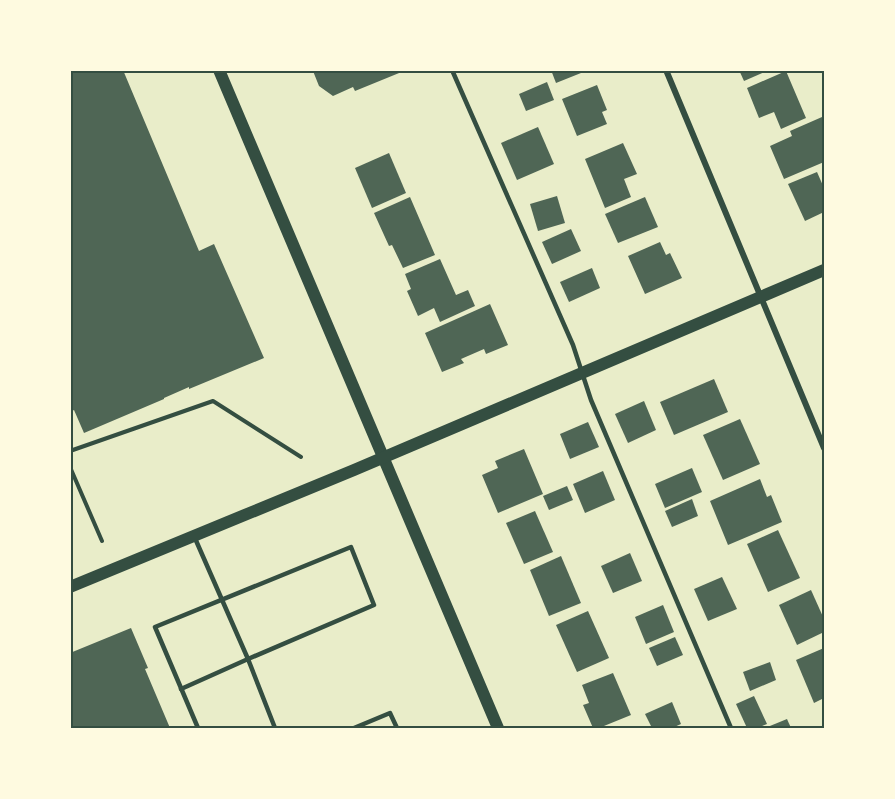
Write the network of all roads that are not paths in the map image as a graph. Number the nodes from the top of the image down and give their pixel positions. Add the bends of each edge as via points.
1 (219, 70) edge
2 (452, 70) edge
3 (666, 70) edge
4 (825, 270) edge
5 (760, 298) junction
6 (582, 373) junction
7 (825, 448) edge
8 (382, 458) junction
9 (194, 536) junction
10 (70, 587) edge
11 (222, 598) junction
12 (248, 659) junction
13 (181, 689) junction
14 (198, 729) edge
15 (275, 729) edge
16 (354, 729) edge
17 (397, 729) edge
18 (498, 729) edge
19 (731, 729) edge

1 - 8 main road
2 - 6 lane
3 - 5 street
4 - 5 main road
5 - 6 main road
5 - 7 street
6 - 8 main road
6 - 19 lane
8 - 9 main road
8 - 18 main road
9 - 10 main road
9 - 11 lane
11 - 12 lane
11 - 12 lane via 351,547 374,605
11 - 13 lane via 155,627
12 - 13 lane
12 - 15 lane
13 - 14 lane
16 - 17 lane via 390,713

